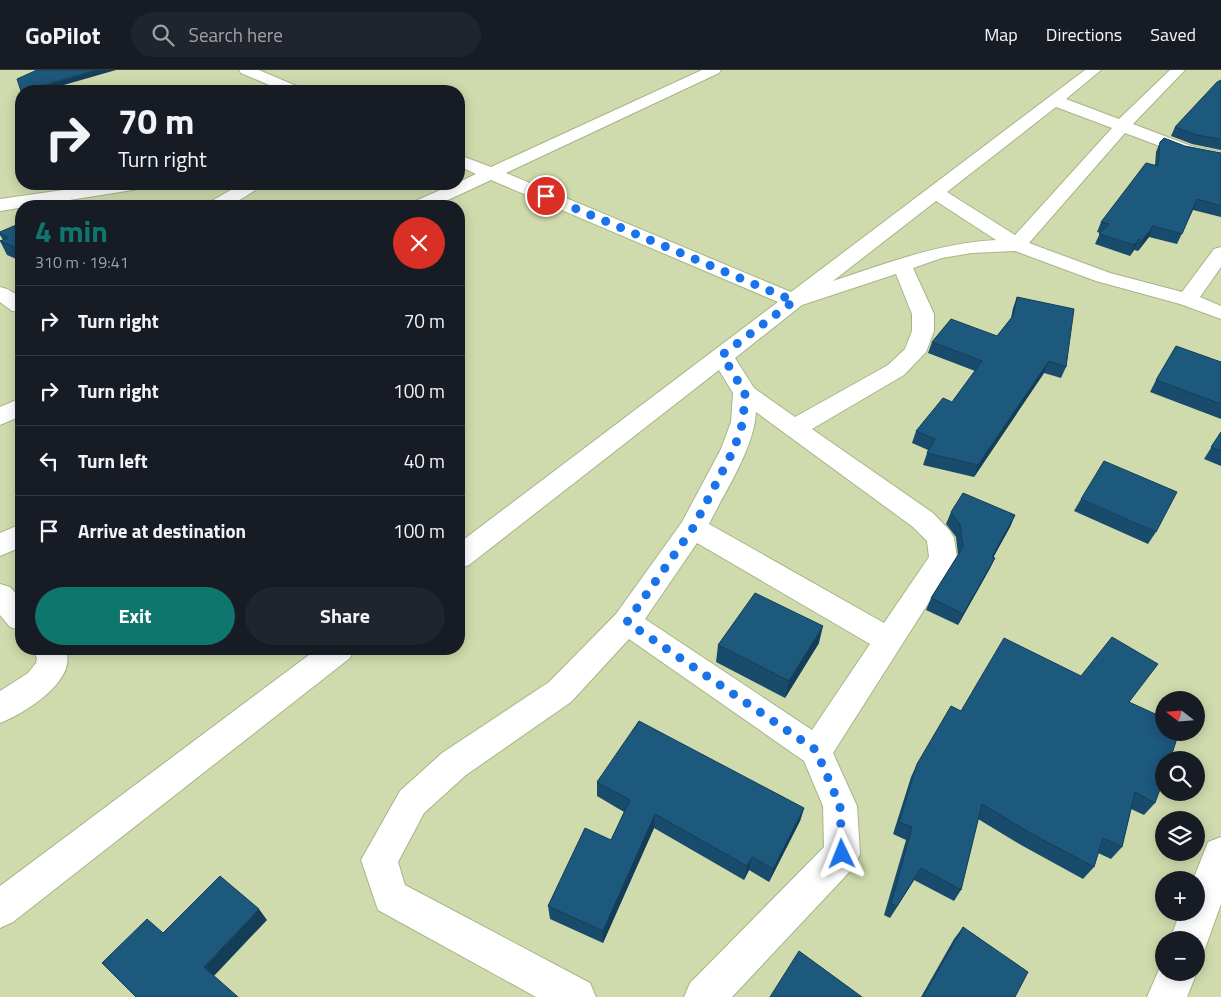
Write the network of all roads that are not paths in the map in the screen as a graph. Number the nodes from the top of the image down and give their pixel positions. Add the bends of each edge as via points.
1 (246, 70) edge
2 (714, 70) edge
3 (1094, 70) edge
4 (1178, 70) edge
5 (282, 85) edge
6 (1054, 101) junction
7 (1122, 126) junction
8 (1221, 157) edge
9 (465, 162) edge
10 (493, 174) junction
11 (465, 186) edge
12 (101, 190) edge
13 (243, 190) edge
14 (457, 190) edge
15 (935, 192) junction
16 (56, 197) junction
17 (35, 200) edge
18 (49, 200) edge
19 (227, 200) edge
20 (434, 200) edge
21 (15, 203) edge
22 (0, 205) edge
23 (15, 215) edge
24 (0, 221) edge
25 (1017, 245) junction
26 (1221, 253) edge
27 (902, 265) junction
28 (0, 293) edge
29 (1187, 300) junction
30 (794, 301) junction
31 (15, 302) edge
32 (15, 309) edge
33 (1221, 313) edge
34 (0, 316) edge
35 (722, 355) junction
36 (745, 393) junction
37 (15, 409) edge
38 (0, 417) edge
39 (794, 428) junction
40 (693, 528) junction
41 (15, 537) edge
42 (0, 546) edge
43 (465, 553) edge
44 (0, 595) edge
45 (15, 612) edge
46 (627, 622) junction
47 (889, 640) junction
48 (52, 655) edge
49 (331, 655) edge
50 (0, 709) edge
51 (816, 750) junction
52 (1221, 854) edge
53 (0, 909) edge
54 (1192, 931) edge
55 (1173, 981) edge
56 (576, 997) edge
57 (704, 997) edge
58 (1167, 997) edge

1 - 5 street
2 - 10 street
3 - 6 street
4 - 7 street
6 - 7 street
6 - 15 street
7 - 8 street via 1187,150
7 - 25 street
9 - 10 street
10 - 11 street
10 - 30 street
12 - 16 street
13 - 19 street
14 - 20 street
15 - 25 street
15 - 30 street
16 - 17 street
16 - 18 street
21 - 22 street
23 - 24 street
25 - 27 street via 972,247 938,253
25 - 29 street via 1103,277
26 - 29 street
27 - 30 street
27 - 39 street via 923,314 923,331 915,352 896,370
28 - 31 street
29 - 33 street
30 - 35 street
32 - 34 street
35 - 36 street
35 - 43 street
36 - 39 street
36 - 40 street via 743,422 734,449
37 - 38 street
39 - 47 street via 923,520 940,538 943,558
40 - 46 street
40 - 47 street
41 - 42 street
44 - 45 street
46 - 51 street
46 - 56 street via 560,692 454,764 412,802 379,860 391,897
47 - 51 street
48 - 50 street via 52,667 39,682
49 - 53 street
51 - 57 street via 840,806 842,854
52 - 54 street
55 - 58 street

